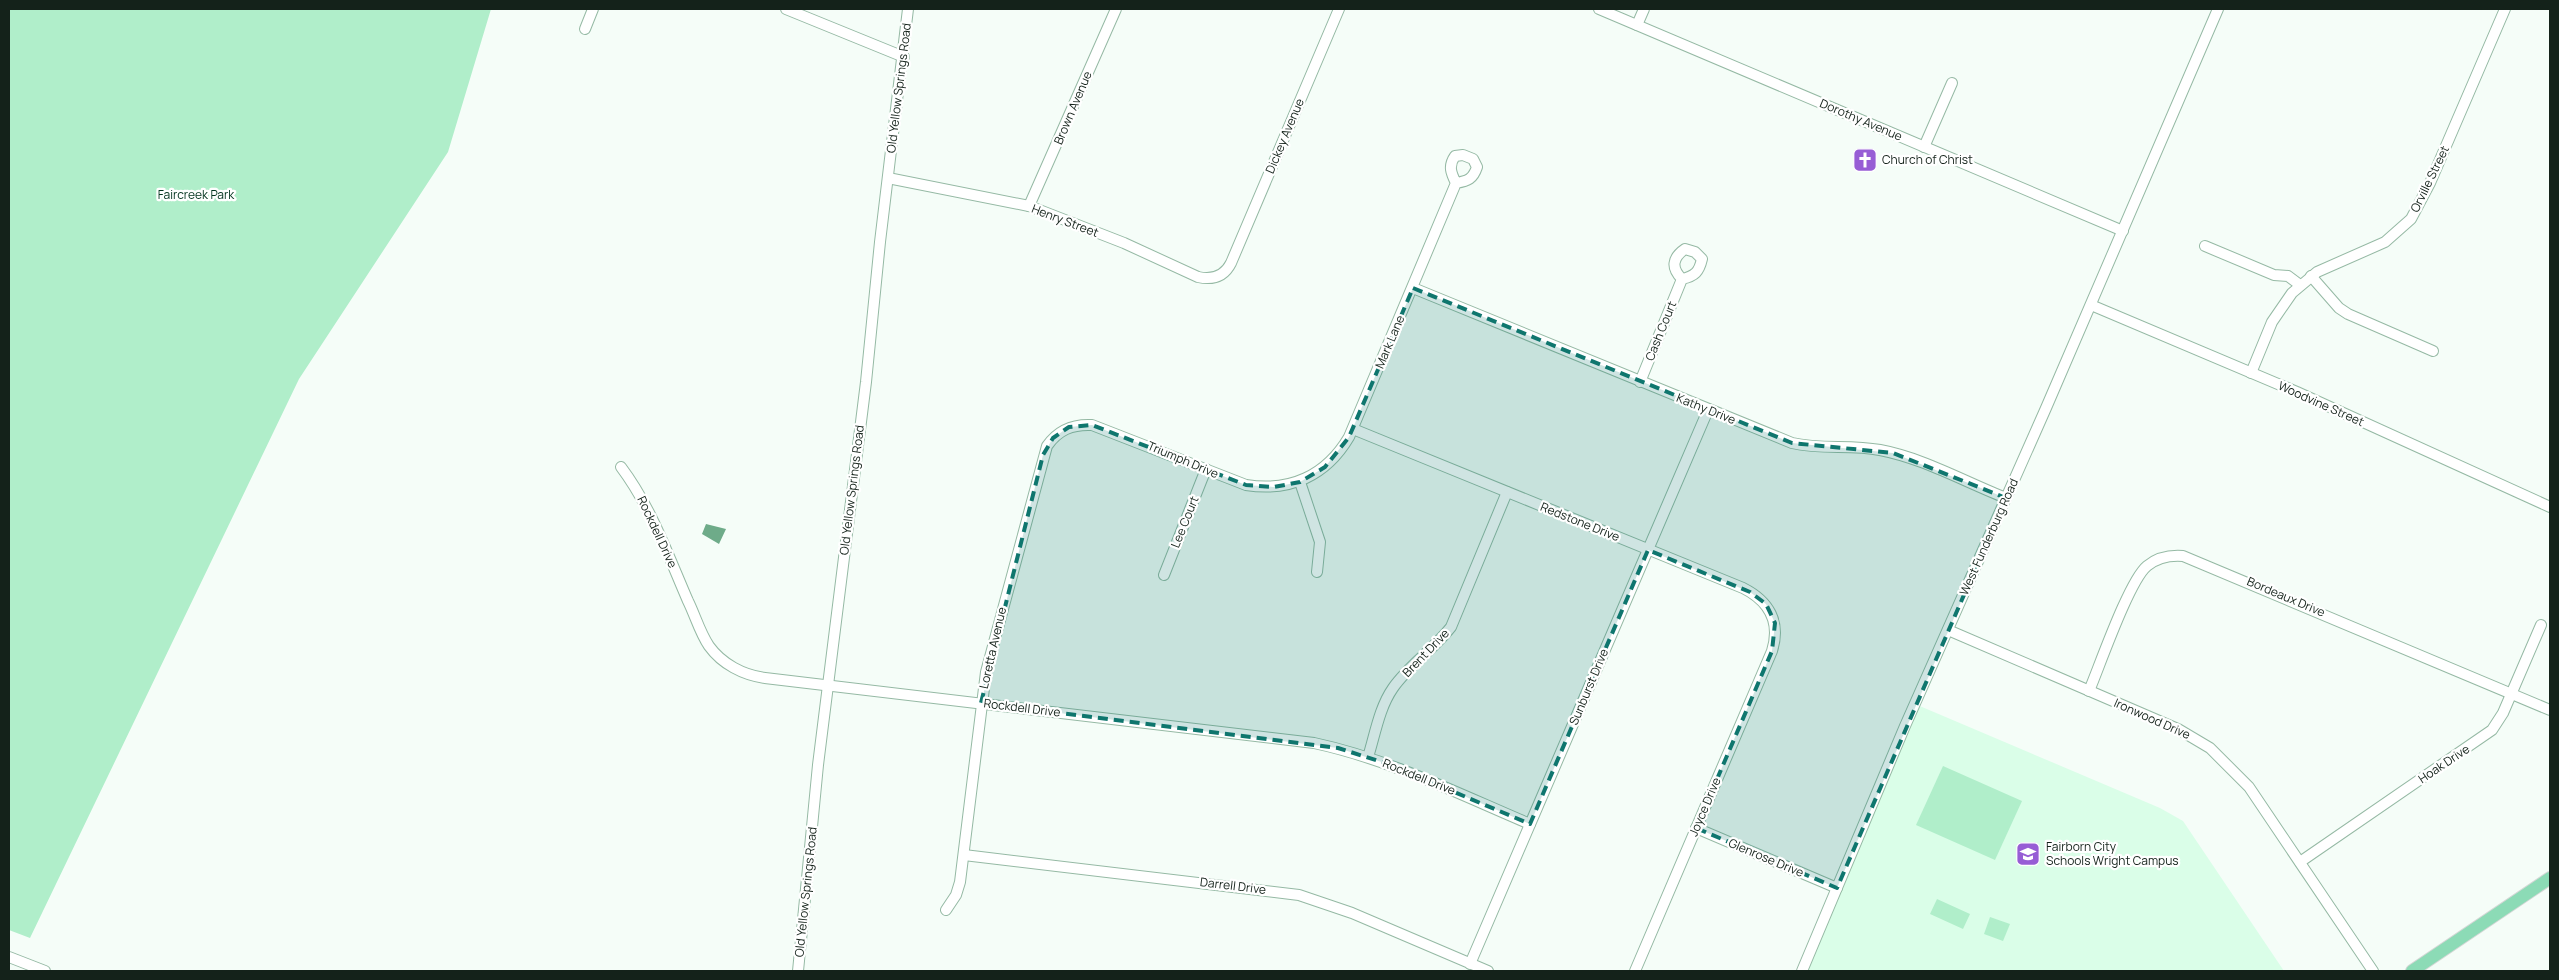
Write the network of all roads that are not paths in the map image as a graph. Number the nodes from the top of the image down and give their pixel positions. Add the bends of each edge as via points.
1 (593, 9) edge
2 (786, 9) edge
3 (908, 9) edge
4 (1116, 9) edge
5 (1339, 9) edge
6 (1599, 9) edge
7 (1644, 9) edge
8 (2218, 9) edge
9 (2505, 9) edge
10 (1637, 25) junction
11 (585, 29) dead end
12 (904, 57) junction
13 (1952, 83) dead end
14 (1924, 147) junction
15 (888, 178) junction
16 (1456, 183) dead end
17 (1029, 206) junction
18 (2123, 231) junction
19 (2206, 246) dead end
20 (1230, 263) joint
21 (2311, 276) junction
22 (1682, 279) dead end
23 (2300, 285) junction
24 (1413, 288) junction
25 (2091, 305) junction
26 (2433, 352) dead end
27 (2251, 373) junction
28 (1640, 382) junction
29 (1708, 410) junction
30 (1069, 427) joint
31 (1353, 429) junction
32 (621, 467) dead end
33 (1206, 469) junction
34 (1300, 482) junction
35 (1507, 492) junction
36 (2006, 498) junction
37 (2550, 507) edge
38 (1648, 550) junction
39 (1317, 572) dead end
40 (1164, 575) dead end
41 (2541, 625) dead end
42 (1948, 630) junction
43 (1774, 643) joint
44 (828, 686) junction
45 (2089, 691) junction
46 (2512, 694) junction
47 (981, 703) junction
48 (2550, 710) edge
49 (1368, 757) junction
50 (1530, 824) junction
51 (1696, 828) junction
52 (964, 855) junction
53 (2300, 862) junction
54 (2550, 878) edge
55 (1837, 888) junction
56 (946, 910) dead end
57 (9, 957) edge
58 (1470, 964) junction
59 (45, 971) edge
60 (798, 971) edge
61 (1488, 971) edge
62 (1635, 971) edge
63 (1802, 971) edge
64 (2374, 971) edge
65 (2412, 971) edge

1 - 11 street
2 - 12 street
3 - 12 street, Old Yellow Springs Road
4 - 17 street, Brown Avenue
5 - 20 street, Dickey Avenue
6 - 10 street, Dorothy Avenue
7 - 10 street
8 - 18 street, West Funderburg Road
9 - 21 street, Orville Street via 2430,183 2410,219 2376,247 2331,264
10 - 14 street, Dorothy Avenue
12 - 15 street, Old Yellow Springs Road
13 - 14 street
14 - 18 street, Dorothy Avenue
15 - 17 street, Henry Street
15 - 44 street, Old Yellow Springs Road
16 - 24 street, Mark Lane
17 - 20 street, Henry Street via 1124,243 1198,277 1210,279 1218,276
18 - 25 street, West Funderburg Road
19 - 23 street via 2274,275 2288,276
21 - 23 street, Orville Street
21 - 26 street via 2348,314
22 - 28 street, Cash Court
23 - 27 street, Orville Street via 2272,322
24 - 28 street, Kathy Drive
24 - 31 street, Mark Lane
25 - 27 street, Woodvine Street
25 - 36 street, West Funderburg Road
27 - 37 street, Woodvine Street
28 - 29 street, Kathy Drive
29 - 36 street, Kathy Drive via 1801,445 1868,448 1893,453
29 - 38 street, Sunburst Drive
30 - 33 street, Triumph Drive via 1099,426
30 - 47 street, Loretta Avenue via 1053,438 1043,455 986,672
31 - 34 street, Mark Lane via 1332,461
31 - 35 street, Redstone Drive
32 - 44 street, Rockdell Drive via 649,512 706,640 715,653 733,667 756,677
33 - 34 street, Triumph Drive via 1232,481 1259,487
33 - 40 street, Lee Court
34 - 39 street via 1320,542
35 - 38 street, Redstone Drive
35 - 49 street, Brent Drive via 1451,627 1392,689
36 - 42 street, West Funderburg Road
38 - 43 street, Redstone Drive via 1743,588 1762,600 1775,623
38 - 50 street, Sunburst Drive
41 - 46 street, Hoak Drive
42 - 45 street, Ironwood Drive
42 - 55 street, West Funderburg Road
43 - 51 street, Joyce Drive
44 - 47 street, Rockdell Drive
44 - 60 street, Old Yellow Springs Road
45 - 46 street, Bordeaux Drive via 2139,576 2155,561 2172,555 2190,557
45 - 53 street, Ironwood Drive via 2178,729 2210,748 2249,787
46 - 48 street, Bordeaux Drive
46 - 53 street, Hoak Drive via 2499,720 2484,737
47 - 49 street, Rockdell Drive via 1298,740
47 - 52 street, Loretta Avenue
49 - 50 street, Rockdell Drive
50 - 58 street, Sunburst Drive
51 - 55 street, Glenrose Drive
51 - 62 street, Joyce Drive
52 - 56 street, Loretta Avenue via 959,888
52 - 58 street, Darrell Drive via 1299,895 1352,913
53 - 64 street, Ironwood Drive
54 - 65 main road
55 - 63 street, West Funderburg Road
57 - 59 street
58 - 61 street, Darrell Drive

